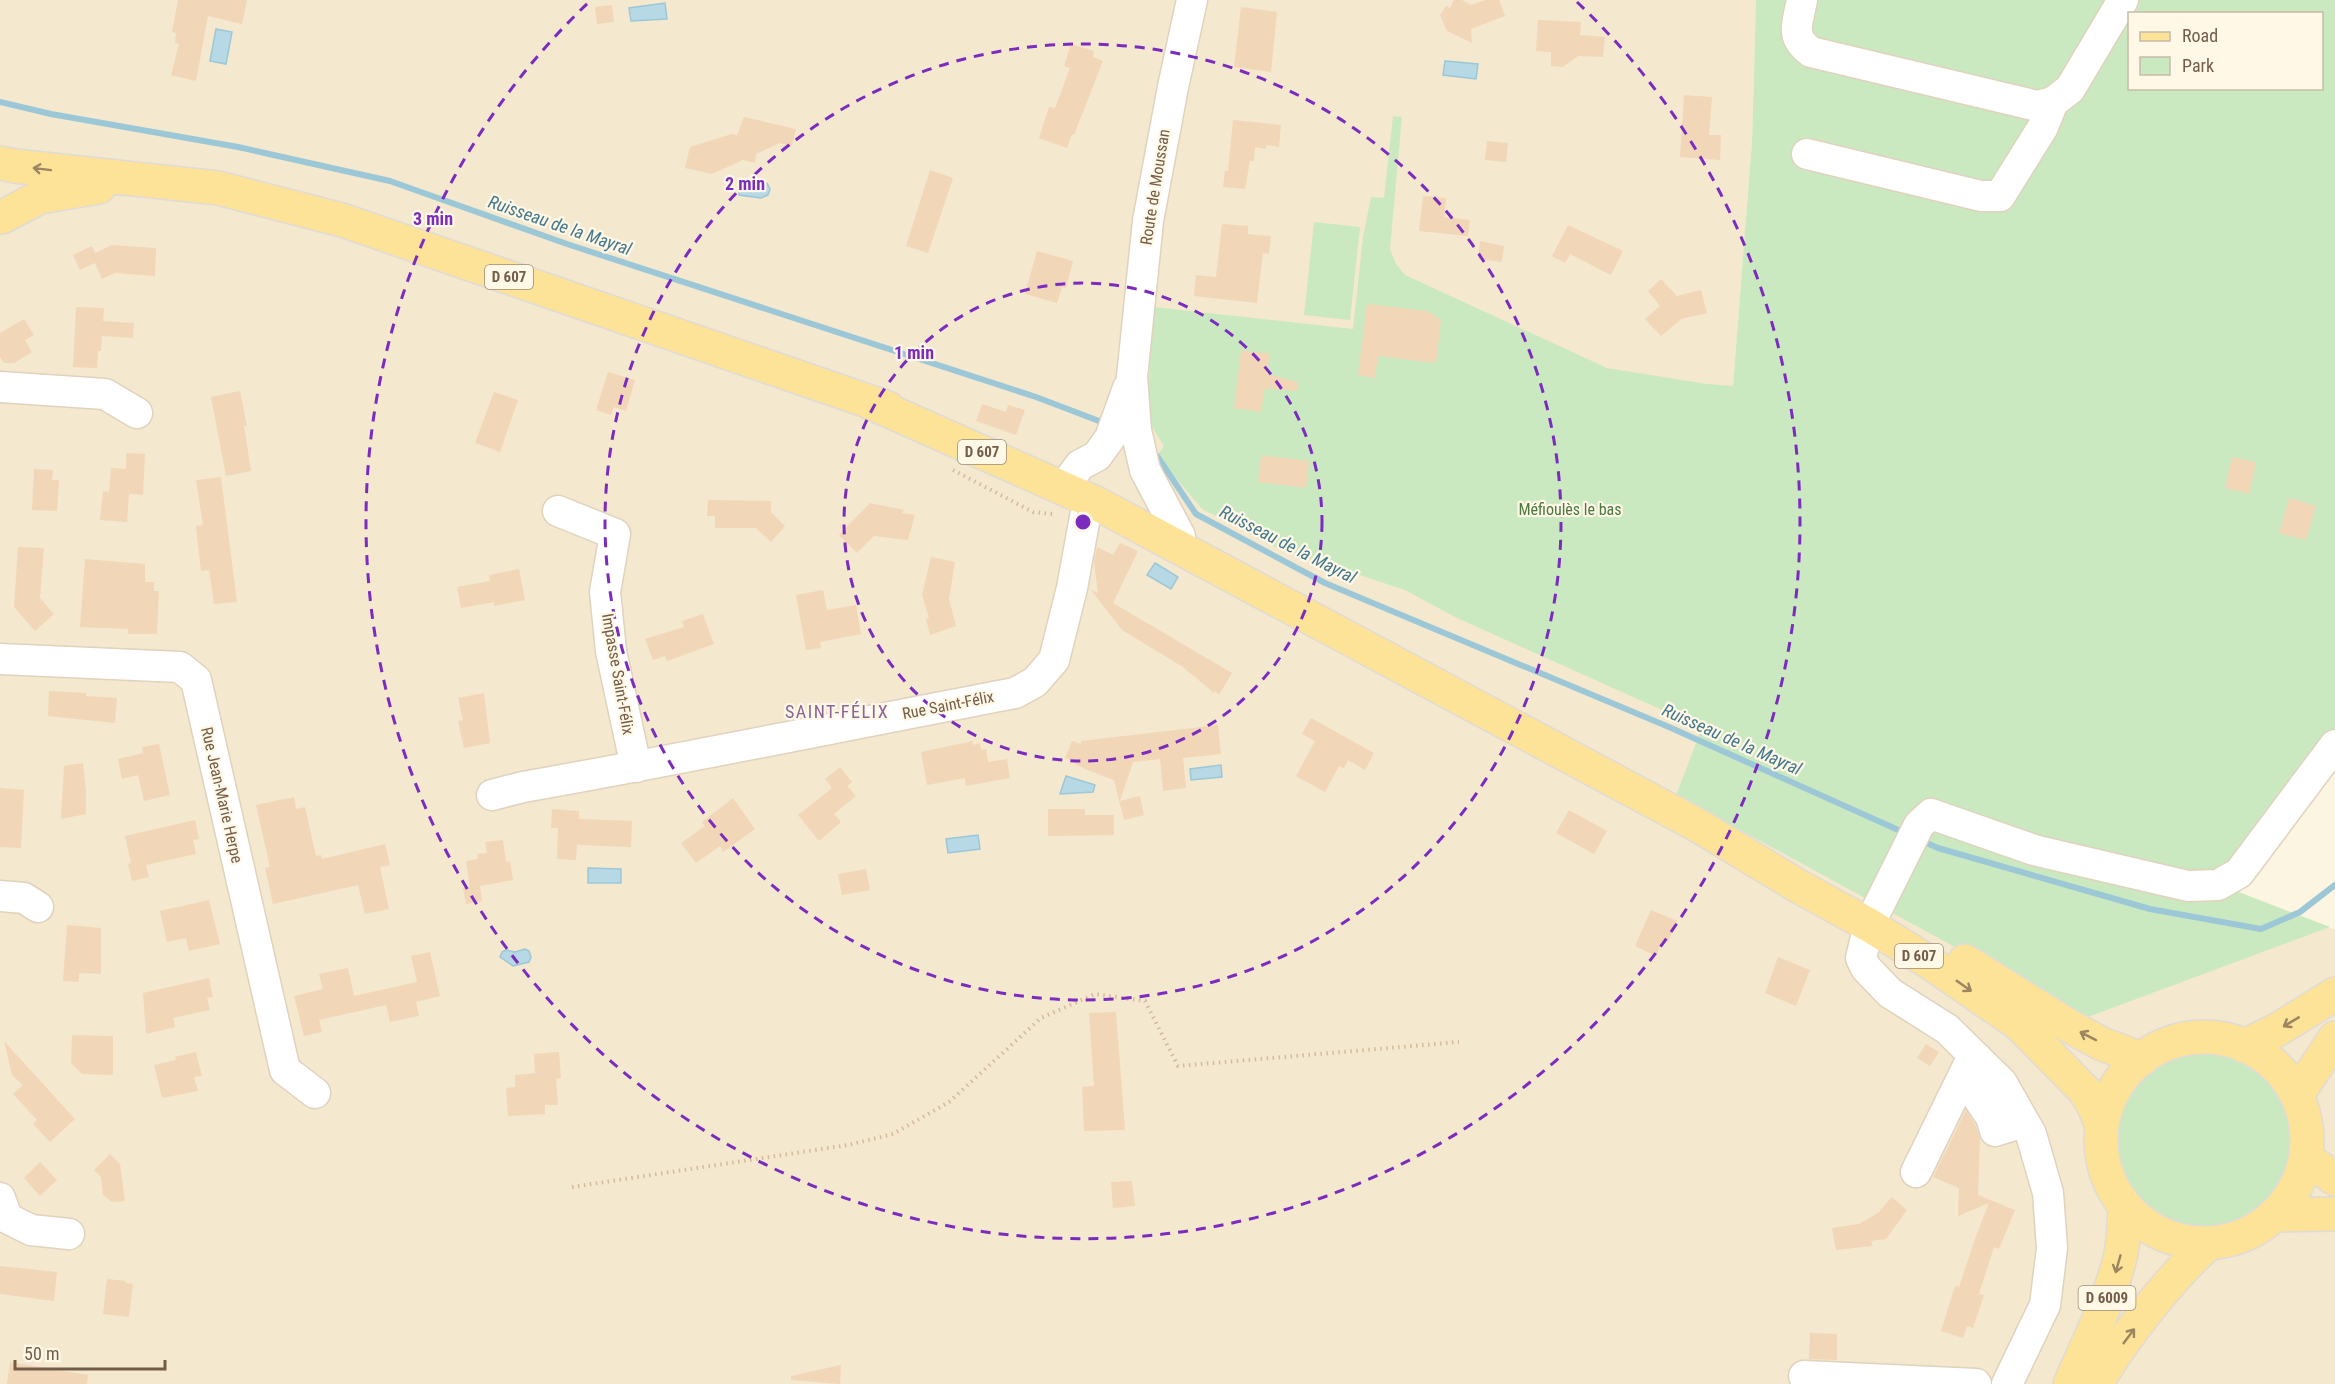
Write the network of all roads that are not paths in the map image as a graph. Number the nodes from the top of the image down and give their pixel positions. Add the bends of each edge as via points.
1 (1192, 0) edge
2 (1802, 0) edge
3 (2123, 0) edge
4 (2053, 102) junction
5 (1807, 154) dead end
6 (0, 162) edge
7 (0, 176) edge
8 (142, 181) junction
9 (1, 219) edge
10 (1132, 377) junction
11 (0, 387) edge
12 (869, 402) junction
13 (136, 413) dead end
14 (1071, 477) junction
15 (1096, 503) junction
16 (558, 512) dead end
17 (1180, 536) junction
18 (1304, 614) junction
19 (0, 659) edge
20 (2335, 745) edge
21 (636, 768) junction
22 (492, 795) dead end
23 (0, 896) edge
24 (38, 907) dead end
25 (1871, 919) junction
26 (2335, 994) edge
27 (2335, 1038) edge
28 (2244, 1046) junction
29 (2142, 1059) junction
30 (1980, 1061) junction
31 (315, 1093) dead end
32 (2297, 1095) junction
33 (2102, 1127) junction
34 (2306, 1158) junction
35 (1916, 1172) dead end
36 (2335, 1179) edge
37 (0, 1198) edge
38 (2125, 1207) junction
39 (2334, 1214) edge
40 (2274, 1215) junction
41 (69, 1234) dead end
42 (2209, 1243) junction
43 (1804, 1376) dead end
44 (1976, 1384) edge
45 (2007, 1384) edge
46 (2070, 1384) edge
47 (2096, 1384) edge

1 - 10 street, Route de Moussan via 1148,221
2 - 4 street via 1796,33 1801,45 1811,52 2037,106
3 - 4 street via 2070,89
4 - 5 street via 2043,127 2000,196 1981,196
8 -> 6 main road, D 607
7 - 9 main road via 4,190
8 - 9 main road, D 607 via 40,197
8 - 12 main road, D 607 via 218,188 342,220
10 - 14 street via 1110,438 1097,456 1080,465
10 - 17 street via 1144,470
11 - 13 street via 105,394
12 - 14 main road, D 607 via 995,445
12 - 15 main road, D 607
14 - 17 main road, D 607 via 1112,495
15 - 18 main road, D 607
15 - 21 street, Rue Saint-Félix via 1086,517 1054,660 1035,682 1015,693
16 - 21 street, Impasse Saint-Félix via 615,534 605,592 611,651
17 - 18 main road, D 607
18 - 25 main road, D 607 via 1699,826 1798,886
19 - 31 street, Rue Jean-Marie Herpe via 180,667 196,680 285,1070
20 - 25 street via 2239,873 2218,885 2188,886 2034,850 1931,814 1913,838
21 - 22 street, Rue Saint-Félix
23 - 24 street via 24,898
29 -> 25 main road, D 607 via 2069,1026 1965,961
25 - 30 street via 1861,958 1866,968 1890,993 1947,1029
25 -> 33 main road, D 607 via 2019,1024 2085,1091
26 -> 28 main road
27 - 32 main road
28 - 29 main road via 2212,1038 2184,1039
28 - 32 main road via 2274,1065
29 - 33 main road via 2112,1094
30 - 35 street via 1968,1066
30 - 45 street via 2002,1083 2031,1134 2048,1193 2052,1248 2045,1305
32 - 34 main road via 2306,1123
33 - 38 main road via 2103,1162
34 - 36 main road
34 - 40 main road via 2288,1201
37 - 41 street via 7,1218 31,1230
38 - 42 main road via 2155,1231 2176,1239
38 -> 46 main road, D 6009 via 2121,1256 2104,1307
39 - 40 main road
40 - 42 main road via 2248,1233
47 -> 42 main road, D 6009 via 2163,1291
43 - 44 street

